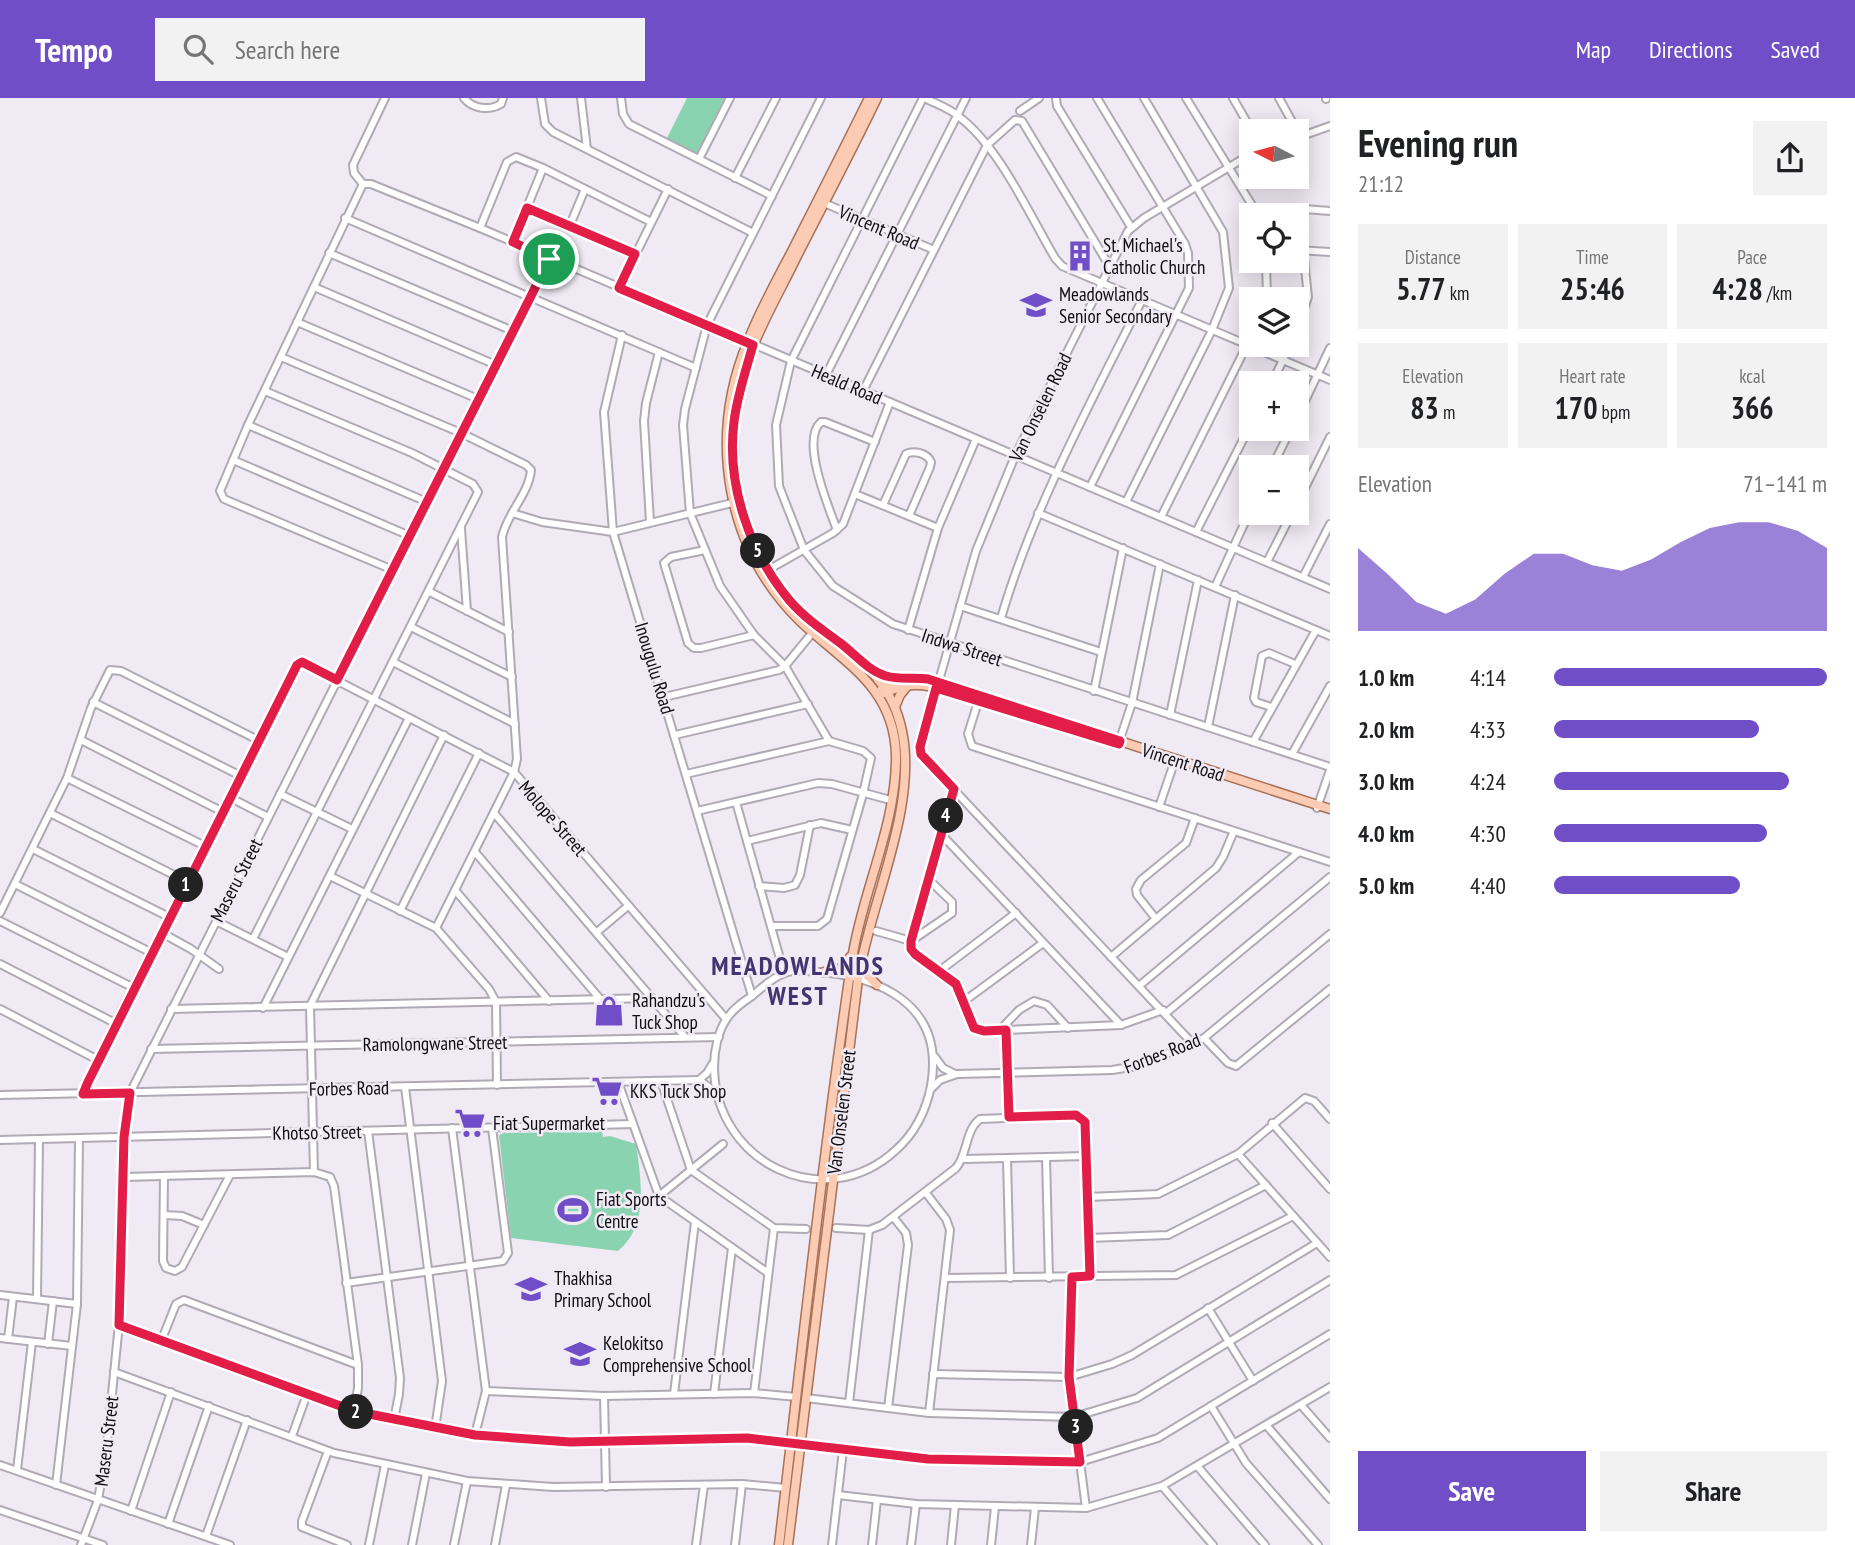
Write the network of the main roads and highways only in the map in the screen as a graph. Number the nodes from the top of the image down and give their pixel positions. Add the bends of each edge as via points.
1 (869, 98) edge
2 (877, 98) edge
3 (750, 344) junction
4 (872, 670) junction
5 (905, 682) junction
6 (937, 685) junction
7 (882, 692) junction
8 (895, 707) junction
9 (1119, 743) junction
10 (1330, 811) edge
11 (853, 952) junction
12 (861, 962) junction
13 (824, 972) road end
14 (854, 978) junction
15 (877, 985) road end
16 (795, 1445) junction
17 (779, 1545) edge
18 (788, 1545) edge

1 - 3 main road
2 - 3 main road
3 - 4 main road via 736,406 733,453 741,507 768,570 802,614
3 - 7 main road via 727,422 732,503 749,545 783,603
4 - 5 main road
4 - 7 main road
5 - 6 main road, Vincent Road via 921,678
5 - 7 main road, Vincent Road
5 - 8 main road
6 - 9 main road, Vincent Road
6 - 9 main road, Vincent Road via 978,702
7 - 8 main road, Van Onselen Street
7 - 11 main road, Van Onselen Street via 896,750 886,826
8 - 12 main road, Van Onselen Street via 905,752 902,794
9 - 10 main road, Vincent Road
11 - 13 main road via 842,968
11 - 14 main road, Van Onselen Street
12 - 14 main road, Van Onselen Street
12 - 15 main road
14 - 16 main road, Van Onselen Street
16 - 17 main road, Van Onselen Street
16 - 18 main road, Van Onselen Street

